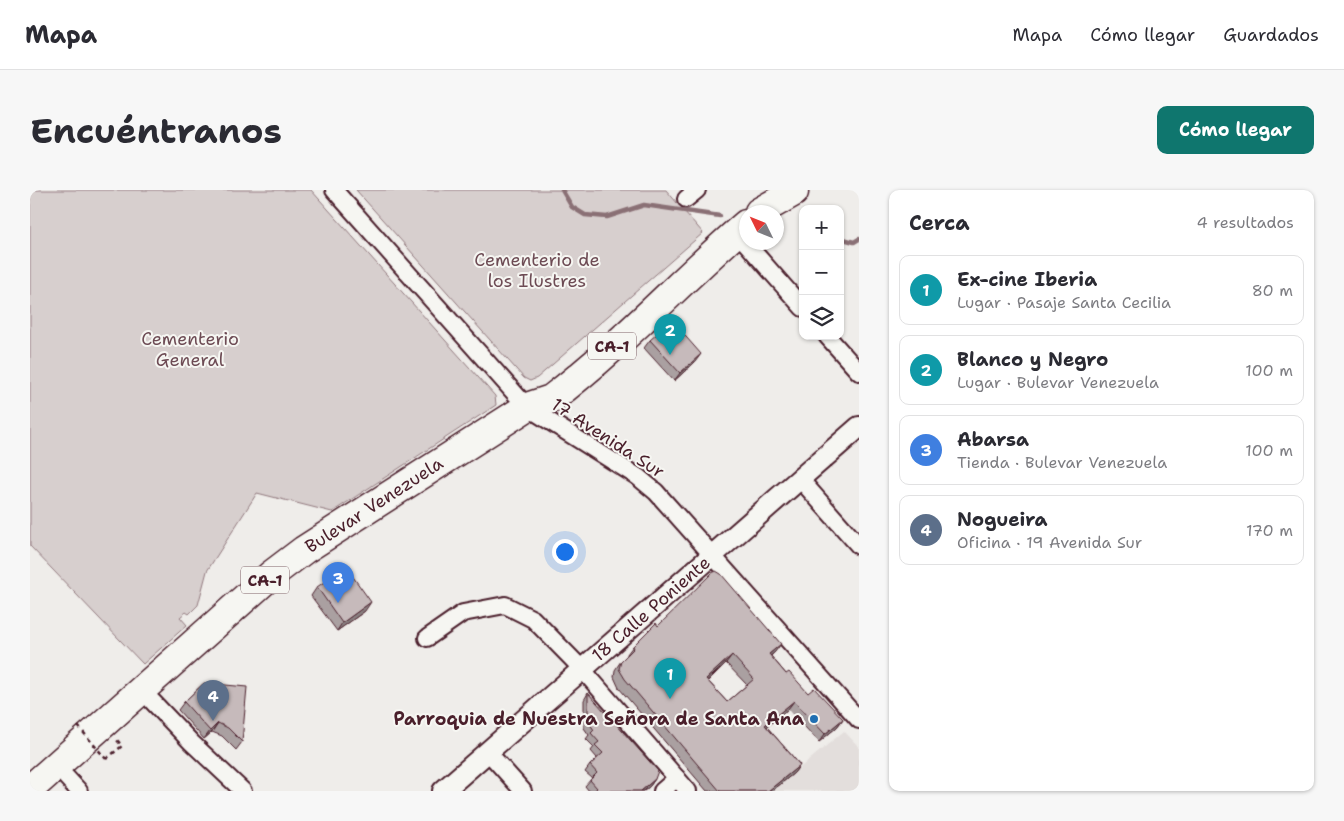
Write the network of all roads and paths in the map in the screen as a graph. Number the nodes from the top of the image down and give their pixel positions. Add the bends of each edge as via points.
1 (334, 190) edge
2 (795, 191) edge
3 (771, 205) edge
4 (783, 205) edge
5 (739, 240) edge
6 (757, 250) edge
7 (799, 303) edge
8 (831, 340) edge
9 (859, 372) edge
10 (539, 407) junction
11 (859, 427) edge
12 (800, 478) junction
13 (859, 546) edge
14 (712, 556) junction
15 (427, 638) dead end
16 (582, 669) junction
17 (152, 700) junction
18 (859, 720) edge
19 (78, 726) dead end
20 (122, 746) dead end
21 (488, 752) junction
22 (677, 778) junction
23 (65, 786) edge
24 (30, 789) edge
25 (244, 791) edge
26 (443, 791) edge
27 (524, 791) edge
28 (662, 791) edge
29 (688, 791) edge

1 - 10 street, 17 Avenida Sur
2 - 3 highway
2 - 4 highway
5 - 10 highway, Bulevar Venezuela / CA-1 via 710,255 674,292
6 - 7 street
8 - 9 street
10 - 14 street, 17 Avenida Sur via 647,484
10 - 17 highway, Bulevar Venezuela / CA-1 via 315,560 268,597
10 - 24 highway, Bulevar Venezuela / CA-1 via 282,566
11 - 12 street, 18 Calle Poniente
12 - 13 street
12 - 14 street, 18 Calle Poniente
14 - 16 street, 18 Calle Poniente
14 - 18 street, 17 Avenida Sur
15 - 16 street via 463,613 505,606 533,619
16 - 21 street, 18 Calle Poniente
16 - 22 street
17 - 23 highway, Bulevar Venezuela / CA-1
17 - 25 street
19 - 20 path, bridge via 106,759
21 - 26 street, 18 Calle Poniente
21 - 27 street
22 - 28 street
22 - 29 street

